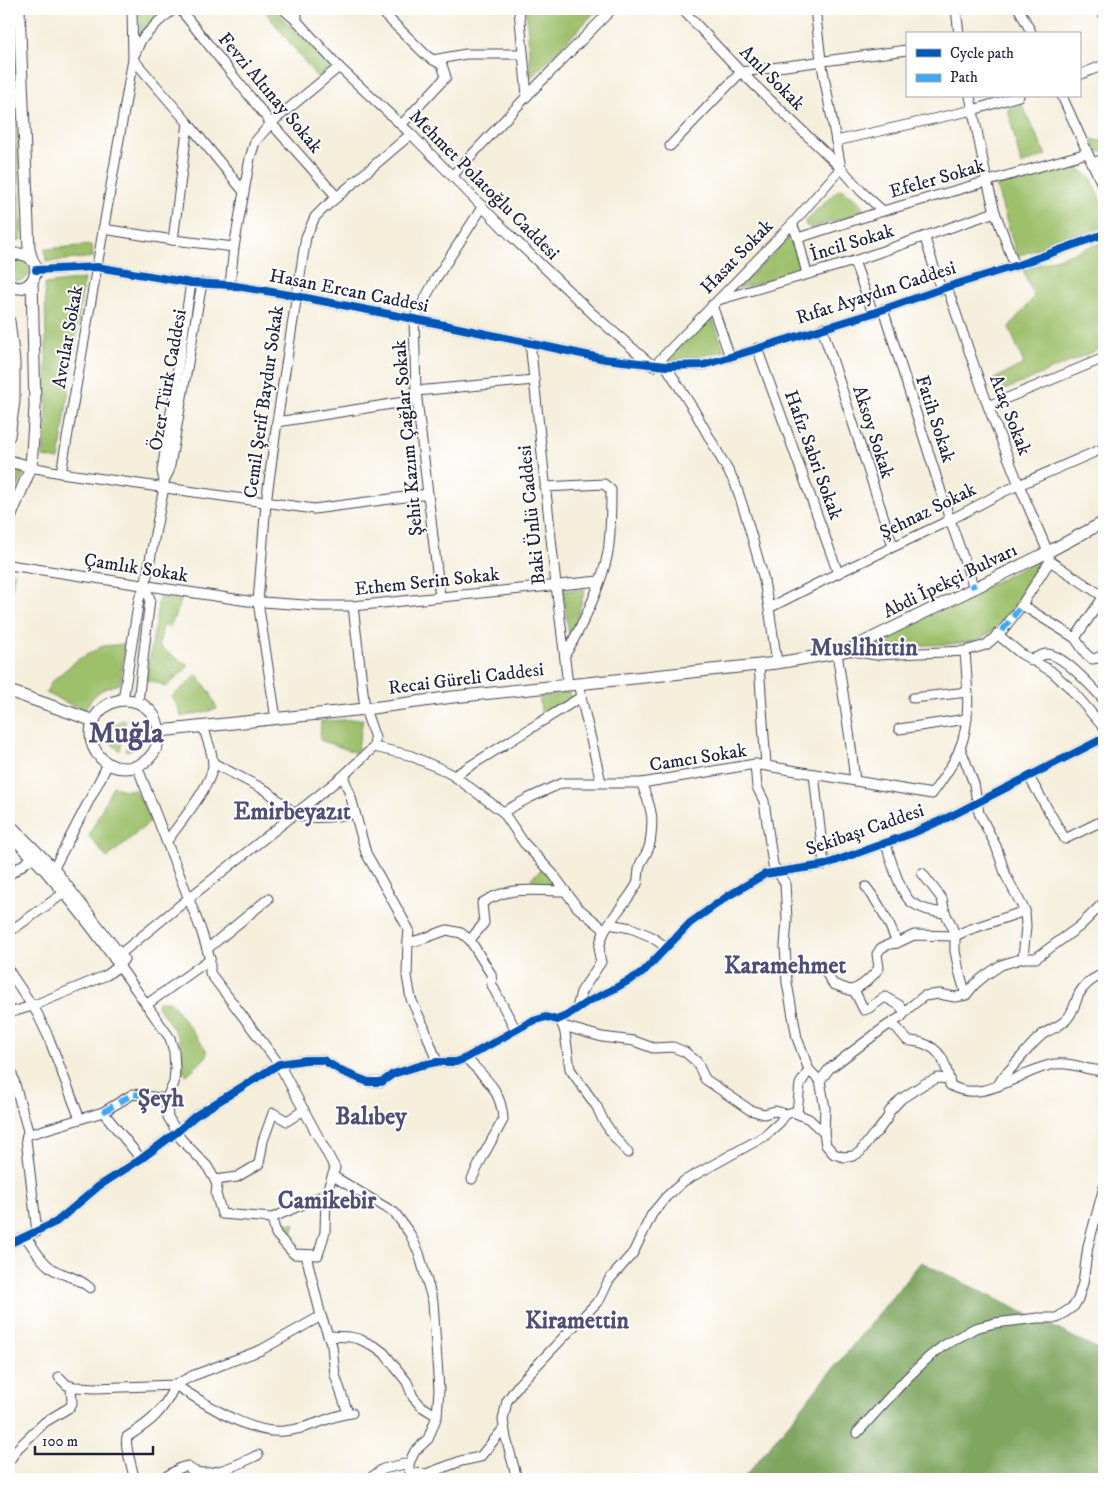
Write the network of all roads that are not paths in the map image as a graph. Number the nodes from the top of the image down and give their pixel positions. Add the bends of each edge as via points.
1 (19, 9) edge
2 (132, 9) edge
3 (174, 9) edge
4 (180, 9) edge
5 (283, 9) edge
6 (297, 9) edge
7 (382, 9) edge
8 (519, 9) edge
9 (612, 9) edge
10 (682, 9) edge
11 (815, 9) edge
12 (956, 9) edge
13 (1019, 9) edge
14 (1102, 9) edge
15 (1104, 16) edge
16 (297, 21) junction
17 (959, 32) edge
18 (1031, 32) edge
19 (906, 50) edge
20 (523, 54) junction
21 (133, 59) junction
22 (433, 60) junction
23 (821, 60) junction
24 (1104, 65) edge
25 (339, 67) junction
26 (740, 72) junction
27 (1080, 76) edge
28 (527, 96) junction
29 (970, 98) edge
30 (1012, 98) edge
31 (1063, 98) edge
32 (973, 110) junction
33 (188, 123) junction
34 (271, 123) junction
35 (401, 125) junction
36 (411, 134) junction
37 (836, 141) junction
38 (670, 146) dead end
39 (1087, 153) junction
40 (1104, 158) edge
41 (1092, 163) junction
42 (841, 168) junction
43 (453, 175) junction
44 (986, 181) junction
45 (1104, 189) edge
46 (244, 192) junction
47 (337, 197) junction
48 (483, 206) junction
49 (883, 211) junction
50 (995, 212) junction
51 (792, 224) junction
52 (104, 229) junction
53 (1104, 234) edge
54 (798, 238) junction
55 (925, 238) junction
56 (173, 240) junction
57 (234, 248) junction
58 (9, 257) edge
59 (854, 261) junction
60 (1015, 266) junction
61 (97, 267) junction
62 (33, 271) junction
63 (807, 274) junction
64 (191, 283) junction
65 (202, 283) junction
66 (9, 285) edge
67 (230, 285) junction
68 (944, 289) junction
69 (296, 296) junction
70 (715, 303) junction
71 (883, 309) junction
72 (873, 313) junction
73 (414, 319) junction
74 (9, 322) edge
75 (822, 328) junction
76 (530, 342) junction
77 (757, 348) junction
78 (730, 356) junction
79 (1104, 358) edge
80 (654, 366) junction
81 (666, 366) junction
82 (534, 380) junction
83 (417, 396) junction
84 (988, 406) junction
85 (277, 422) junction
86 (9, 436) edge
87 (1104, 448) edge
88 (9, 461) edge
89 (31, 467) junction
90 (61, 473) junction
91 (164, 484) junction
92 (1019, 485) junction
93 (545, 487) junction
94 (428, 494) junction
95 (266, 503) junction
96 (9, 520) edge
97 (950, 520) junction
98 (1104, 522) edge
99 (893, 546) junction
100 (1049, 556) junction
101 (9, 565) edge
102 (838, 572) junction
103 (599, 581) junction
104 (556, 585) junction
105 (146, 586) junction
106 (974, 588) junction
107 (440, 597) junction
108 (1104, 597) edge
109 (258, 602) junction
110 (353, 606) junction
111 (1020, 607) junction
112 (769, 608) junction
113 (999, 633) junction
114 (1075, 638) junction
115 (965, 651) junction
116 (843, 652) junction
117 (1104, 654) edge
118 (565, 655) junction
119 (1031, 660) junction
120 (777, 664) junction
121 (759, 665) junction
122 (573, 684) junction
123 (9, 691) edge
124 (968, 692) junction
125 (581, 697) junction
126 (913, 698) dead end
127 (123, 700) junction
128 (1104, 700) edge
129 (138, 702) junction
130 (365, 709) junction
131 (276, 719) junction
132 (967, 720) junction
133 (94, 721) junction
134 (203, 726) junction
135 (1104, 728) edge
136 (899, 729) dead end
137 (160, 731) junction
138 (1104, 738) edge
139 (374, 747) junction
140 (960, 748) junction
141 (213, 763) junction
142 (108, 764) junction
143 (755, 764) junction
144 (766, 765) junction
145 (137, 766) junction
146 (814, 774) junction
147 (343, 776) junction
148 (454, 776) junction
149 (1029, 777) junction
150 (855, 781) junction
151 (601, 782) junction
152 (642, 783) junction
153 (977, 803) junction
154 (504, 812) junction
155 (354, 813) junction
156 (296, 814) junction
157 (1104, 820) edge
158 (9, 823) edge
159 (9, 835) edge
160 (167, 841) junction
161 (886, 844) junction
162 (32, 858) junction
163 (824, 865) junction
164 (778, 871) junction
165 (52, 872) junction
166 (922, 874) dead end
167 (9, 875) edge
168 (866, 887) dead end
169 (565, 891) junction
170 (64, 893) junction
171 (189, 898) junction
172 (268, 899) dead end
173 (1104, 902) edge
174 (1025, 911) junction
175 (945, 913) junction
176 (607, 927) junction
177 (9, 932) edge
178 (955, 936) junction
179 (470, 940) junction
180 (408, 943) junction
181 (897, 943) junction
182 (666, 948) junction
183 (207, 949) junction
184 (210, 958) junction
185 (1023, 958) junction
186 (120, 960) junction
187 (787, 968) junction
188 (9, 971) edge
189 (1104, 974) edge
190 (851, 990) junction
191 (966, 994) junction
192 (146, 1005) junction
193 (32, 1006) junction
194 (577, 1008) junction
195 (905, 1012) junction
196 (9, 1013) edge
197 (560, 1023) junction
198 (890, 1024) junction
199 (516, 1030) junction
200 (466, 1058) junction
201 (437, 1062) junction
202 (9, 1063) edge
203 (279, 1064) junction
204 (810, 1070) junction
205 (1104, 1071) edge
206 (949, 1079) junction
207 (820, 1081) junction
208 (998, 1086) junction
209 (166, 1099) junction
210 (304, 1110) junction
211 (102, 1112) junction
212 (797, 1112) junction
213 (786, 1114) junction
214 (80, 1119) junction
215 (177, 1132) junction
216 (824, 1133) junction
217 (27, 1135) junction
218 (628, 1153) dead end
219 (141, 1159) junction
220 (332, 1176) junction
221 (472, 1179) dead end
222 (215, 1180) junction
223 (1104, 1187) edge
224 (326, 1194) junction
225 (272, 1218) junction
226 (37, 1232) junction
227 (26, 1237) junction
228 (9, 1244) edge
229 (306, 1255) junction
230 (90, 1288) dead end
231 (321, 1316) junction
232 (328, 1336) junction
233 (59, 1376) dead end
234 (175, 1385) junction
235 (71, 1386) junction
236 (437, 1416) junction
237 (504, 1428) junction
238 (856, 1433) dead end
239 (258, 1455) dead end
240 (9, 1461) edge
241 (408, 1464) junction
242 (134, 1479) edge
243 (162, 1479) edge
244 (369, 1479) edge
245 (517, 1479) edge

1 - 62 main road via 29,249
2 - 21 street, Avcılar Sokak
3 - 21 street via 141,40
4 - 34 street, Fevzi Altınay Sokak
5 - 16 street, Mehmet Polatoğlu Caddesi
6 - 16 street
7 - 22 street
8 - 20 street
9 - 28 street
10 - 26 street, Anıl Sokak
11 - 23 street
12 - 17 street
13 - 18 street
14 - 15 street
16 - 25 street, Mehmet Polatoğlu Caddesi
19 - 23 street
20 - 22 street via 466,54
20 - 28 street
21 - 33 street
21 - 52 street, Avcılar Sokak
22 - 35 street via 442,64 446,77
23 - 26 street
23 - 37 street
24 - 27 street
25 - 34 street
25 - 35 street, Mehmet Polatoğlu Caddesi
26 - 38 street
26 - 42 street, Anıl Sokak
28 - 43 street
29 - 32 street
30 - 32 street
31 - 39 street
32 - 37 street
32 - 44 street
33 - 46 street
33 - 56 street
34 - 46 street via 255,142
34 - 47 street, Fevzi Altınay Sokak
35 - 36 street, Mehmet Polatoğlu Caddesi
36 - 43 street, Mehmet Polatoğlu Caddesi
36 - 47 street, Cemil Şerif Baydur Sokak
37 - 42 street
39 - 41 street
39 - 44 street, Efeler Sokak
40 - 41 street
41 - 45 street
42 - 49 street, Anıl Sokak
42 - 51 street, Hasat Sokak
43 - 48 street, Mehmet Polatoğlu Caddesi
44 - 49 street, Efeler Sokak
44 - 50 street
46 - 57 street
47 - 69 street, Cemil Şerif Baydur Sokak via 315,218 306,237
48 - 73 street, Şehit Kazım Çağlar Sokak
48 - 80 street, Mehmet Polatoğlu Caddesi via 594,315
49 - 54 street, Efeler Sokak
50 - 55 street, İncil Sokak
50 - 60 street
51 - 54 street
51 - 70 street, Hasat Sokak
52 - 56 street
52 - 61 street, Avcılar Sokak
53 - 60 street, Rıfat Ayaydın Caddesi
54 - 63 street
55 - 59 street, İncil Sokak
55 - 68 street, Ataç Sokak
56 - 57 street
57 - 67 street
58 - 62 main road via 23,254
59 - 63 street, İncil Sokak
59 - 72 street
60 - 68 street, Rıfat Ayaydın Caddesi
61 - 62 street, Hasan Ercan Caddesi
61 - 64 street, Hasan Ercan Caddesi
61 - 90 street, Avcılar Sokak
62 - 66 main road via 23,287
62 - 89 main road via 35,407
63 - 70 street, İncil Sokak
64 - 65 street, Hasan Ercan Caddesi
64 - 91 street, Özer Türk Caddesi via 162,471
65 - 67 street, Hasan Ercan Caddesi
65 - 91 street, Özer Türk Caddesi
67 - 69 street, Hasan Ercan Caddesi
68 - 71 street, Rıfat Ayaydın Caddesi
68 - 84 street, Ataç Sokak
69 - 73 street, Hasan Ercan Caddesi
69 - 85 street, Cemil Şerif Baydur Sokak
70 - 78 street
70 - 80 street, Hasat Sokak
71 - 72 street, Rıfat Ayaydın Caddesi
71 - 97 street, Fatih Sokak
72 - 75 street, Rıfat Ayaydın Caddesi
73 - 76 street, Hasan Ercan Caddesi
73 - 83 street, Şehit Kazım Çağlar Sokak
74 - 86 main road via 14,362 14,401
75 - 77 street, Rıfat Ayaydın Caddesi
75 - 99 street, Aksoy Sokak
76 - 80 street, Hasan Ercan Caddesi
76 - 82 street, Baki Ünlü Caddesi
77 - 78 street, Rıfat Ayaydın Caddesi
77 - 102 street, Hafız Sabri Sokak
78 - 81 street, Rıfat Ayaydın Caddesi via 702,365
79 - 84 street
80 - 81 street, Rıfat Ayaydın Caddesi
81 - 112 street via 696,412 735,484 763,576
82 - 83 street
82 - 93 street, Baki Ünlü Caddesi
83 - 85 street
83 - 94 street, Şehit Kazım Çağlar Sokak
84 - 92 street, Ataç Sokak
85 - 95 street, Cemil Şerif Baydur Sokak
87 - 92 street, Şehnaz Sokak
88 - 89 main road
89 - 90 street
89 - 96 main road
90 - 91 street
91 - 95 street
91 - 105 street, Özer Türk Caddesi
92 - 97 street, Şehnaz Sokak
92 - 100 street, Ataç Sokak
93 - 103 street via 604,484 611,490 608,552
93 - 104 street, Baki Ünlü Caddesi
94 - 95 street via 314,509
94 - 107 street, Şehit Kazım Çağlar Sokak
95 - 109 street, Cemil Şerif Baydur Sokak
97 - 99 street, Şehnaz Sokak
97 - 106 street, Fatih Sokak
98 - 100 main road, Abdi İpekçi Bulvarı
99 - 102 street, Şehnaz Sokak
100 - 106 main road, Abdi İpekçi Bulvarı
100 - 108 street
100 - 111 street
101 - 105 street, Çamlık Sokak
102 - 112 street, Şehnaz Sokak
103 - 104 street, Ethem Serin Sokak
103 - 118 street
104 - 107 street, Ethem Serin Sokak
104 - 118 street, Baki Ünlü Caddesi
105 - 109 street, Çamlık Sokak
105 - 127 street, Özer Türk Caddesi via 139,599
105 - 129 street, Özer Türk Caddesi via 150,599
106 - 116 main road, Abdi İpekçi Bulvarı
107 - 110 street, Ethem Serin Sokak
108 - 114 street
109 - 110 street, Ethem Serin Sokak
109 - 131 street, Cemil Şerif Baydur Sokak
110 - 130 street
111 - 113 street
111 - 114 street
112 - 120 street
113 - 115 street via 986,644
113 - 119 street
114 - 117 street via 1092,659
115 - 116 street via 876,656
115 - 124 street
116 - 120 main road, Abdi İpekçi Bulvarı
116 - 150 street
118 - 122 street, Baki Ünlü Caddesi
119 - 128 street via 1044,654 1065,661
119 - 135 street via 1051,671 1070,688
120 - 121 main road, Recai Güreli Caddesi
121 - 122 main road, Recai Güreli Caddesi
121 - 144 street
122 - 125 street, Baki Ünlü Caddesi
122 - 130 main road, Recai Güreli Caddesi
123 - 133 main road
124 - 126 street
124 - 132 street
125 - 148 street
125 - 151 street, Baki Ünlü Caddesi
127 - 129 main road
127 - 133 main road via 108,704
129 - 137 main road via 153,714
130 - 131 main road, Recai Güreli Caddesi
130 - 139 street via 375,738
131 - 134 main road, Recai Güreli Caddesi
132 - 136 street
132 - 140 street
133 - 142 main road via 91,729 93,745
134 - 137 main road, Recai Güreli Caddesi
134 - 141 street
137 - 145 main road via 152,756
138 - 149 street, Sekibaşı Caddesi
139 - 147 street
139 - 148 street via 409,755
140 - 150 street, Camcı Sokak via 932,794
140 - 153 street via 974,784
141 - 156 street via 267,791
141 - 160 street via 212,774
142 - 145 main road via 122,768
142 - 165 street
143 - 144 street, Camcı Sokak
143 - 152 street, Camcı Sokak
143 - 164 street via 773,865
144 - 146 street, Camcı Sokak
145 - 160 street
146 - 150 street, Camcı Sokak
146 - 163 street
147 - 155 street
147 - 156 street
148 - 154 street
149 - 153 street, Sekibaşı Caddesi
149 - 157 street via 1065,839
151 - 152 street, Camcı Sokak
151 - 154 street, Camcı Sokak via 562,782
152 - 176 street via 652,813 649,847 639,866 638,882
153 - 161 street, Sekibaşı Caddesi
153 - 174 street via 1006,876
154 - 169 street via 524,843
155 - 156 street via 329,817
155 - 180 street via 366,853 409,930
156 - 171 street
158 - 165 street
159 - 162 street
160 - 171 street
161 - 163 street, Sekibaşı Caddesi
161 - 175 street via 907,897 932,912
162 - 165 street
162 - 167 street
163 - 164 street, Sekibaşı Caddesi
164 - 182 street, Sekibaşı Caddesi via 765,874 728,896 690,923
164 - 187 street via 785,883
165 - 170 street
165 - 186 street
166 - 175 street via 942,899
168 - 181 street via 881,907
169 - 176 street via 577,907
169 - 179 street via 518,890 493,896 482,903 484,922
170 - 177 street
170 - 186 street
171 - 183 street
171 - 186 street
172 - 183 street
173 - 185 street via 1080,926 1048,950 1036,958
174 - 178 street
174 - 185 street
175 - 178 street
176 - 182 street via 631,928
176 - 194 street via 599,944 601,962 581,992
178 - 181 street via 914,935
178 - 191 street via 955,951
179 - 180 street via 461,933 447,930
179 - 199 street via 491,974 492,985
180 - 201 street via 407,976 411,999
181 - 190 street via 881,948 877,954 880,968
182 - 194 street, Sekibaşı Caddesi via 642,973
183 - 184 street
184 - 192 street
184 - 203 street via 210,973
185 - 191 street via 986,975
186 - 192 street
186 - 193 street via 107,975
187 - 190 street via 822,966 833,984
187 - 204 street via 797,1038
188 - 193 street
189 - 208 street via 1084,987 1067,1019 1027,1048 1001,1077
190 - 195 street via 864,1010 885,997
191 - 195 street via 924,996
192 - 209 street via 170,1038 174,1052 174,1083
193 - 196 street
193 - 214 street via 48,1036
194 - 197 street, Sekibaşı Caddesi
195 - 198 street
197 - 199 street, Sekibaşı Caddesi via 546,1017
197 - 213 street via 602,1037 685,1052 697,1062 705,1079 750,1110
197 - 218 street via 570,1069
198 - 206 street via 907,1040 922,1042 940,1055
198 - 207 street via 829,1069
199 - 200 street, Sekibaşı Caddesi
200 - 201 street, Sekibaşı Caddesi via 456,1062
200 - 221 street via 491,1083 503,1114 503,1120
201 - 203 street, Sekibaşı Caddesi via 393,1074 382,1082 368,1082 323,1060
202 - 217 street
203 - 210 street
203 - 215 street via 196,1116
204 - 207 street
204 - 212 street via 800,1084
205 - 208 street via 1056,1064 1032,1070
206 - 208 street via 950,1086 959,1091 980,1091
206 - 216 street via 938,1078 901,1099 878,1131 853,1156 834,1154 826,1145
207 - 216 street via 825,1108
209 - 211 street via 133,1094
209 - 215 street via 168,1117
210 - 220 street via 335,1168
210 - 222 street via 287,1121 273,1113 259,1164 237,1177
211 - 214 street
211 - 219 street
212 - 213 street
212 - 216 street
213 - 237 street via 765,1136 684,1181 666,1197 652,1214 633,1253 609,1280 600,1299 519,1384 507,1401
214 - 217 street
215 - 219 street
215 - 222 street
217 - 226 street
219 - 226 street via 99,1186 56,1222
220 - 224 street
220 - 236 street via 395,1214 419,1253 433,1302 439,1390
222 - 225 street via 222,1214
223 - 238 street via 1088,1246 1083,1283 1074,1306 1057,1318 995,1323 975,1328 943,1346 906,1379
224 - 225 street
224 - 229 street via 323,1240 318,1255
225 - 229 street via 276,1234 294,1254
226 - 227 street
227 - 228 street
227 - 230 street via 48,1266
229 - 231 street
231 - 232 street
231 - 234 street via 261,1350
232 - 234 street via 335,1375 350,1413 282,1431 258,1428 228,1417
232 - 236 street via 359,1339 376,1347 407,1382 421,1406
233 - 235 street
234 - 235 street
234 - 242 street via 159,1414 127,1437
235 - 240 street via 70,1407 45,1422
236 - 241 street via 428,1439 415,1451
237 - 241 street via 480,1457 426,1474 411,1473
237 - 245 street
239 - 243 street via 206,1473 198,1473 187,1466
241 - 244 street via 384,1469

